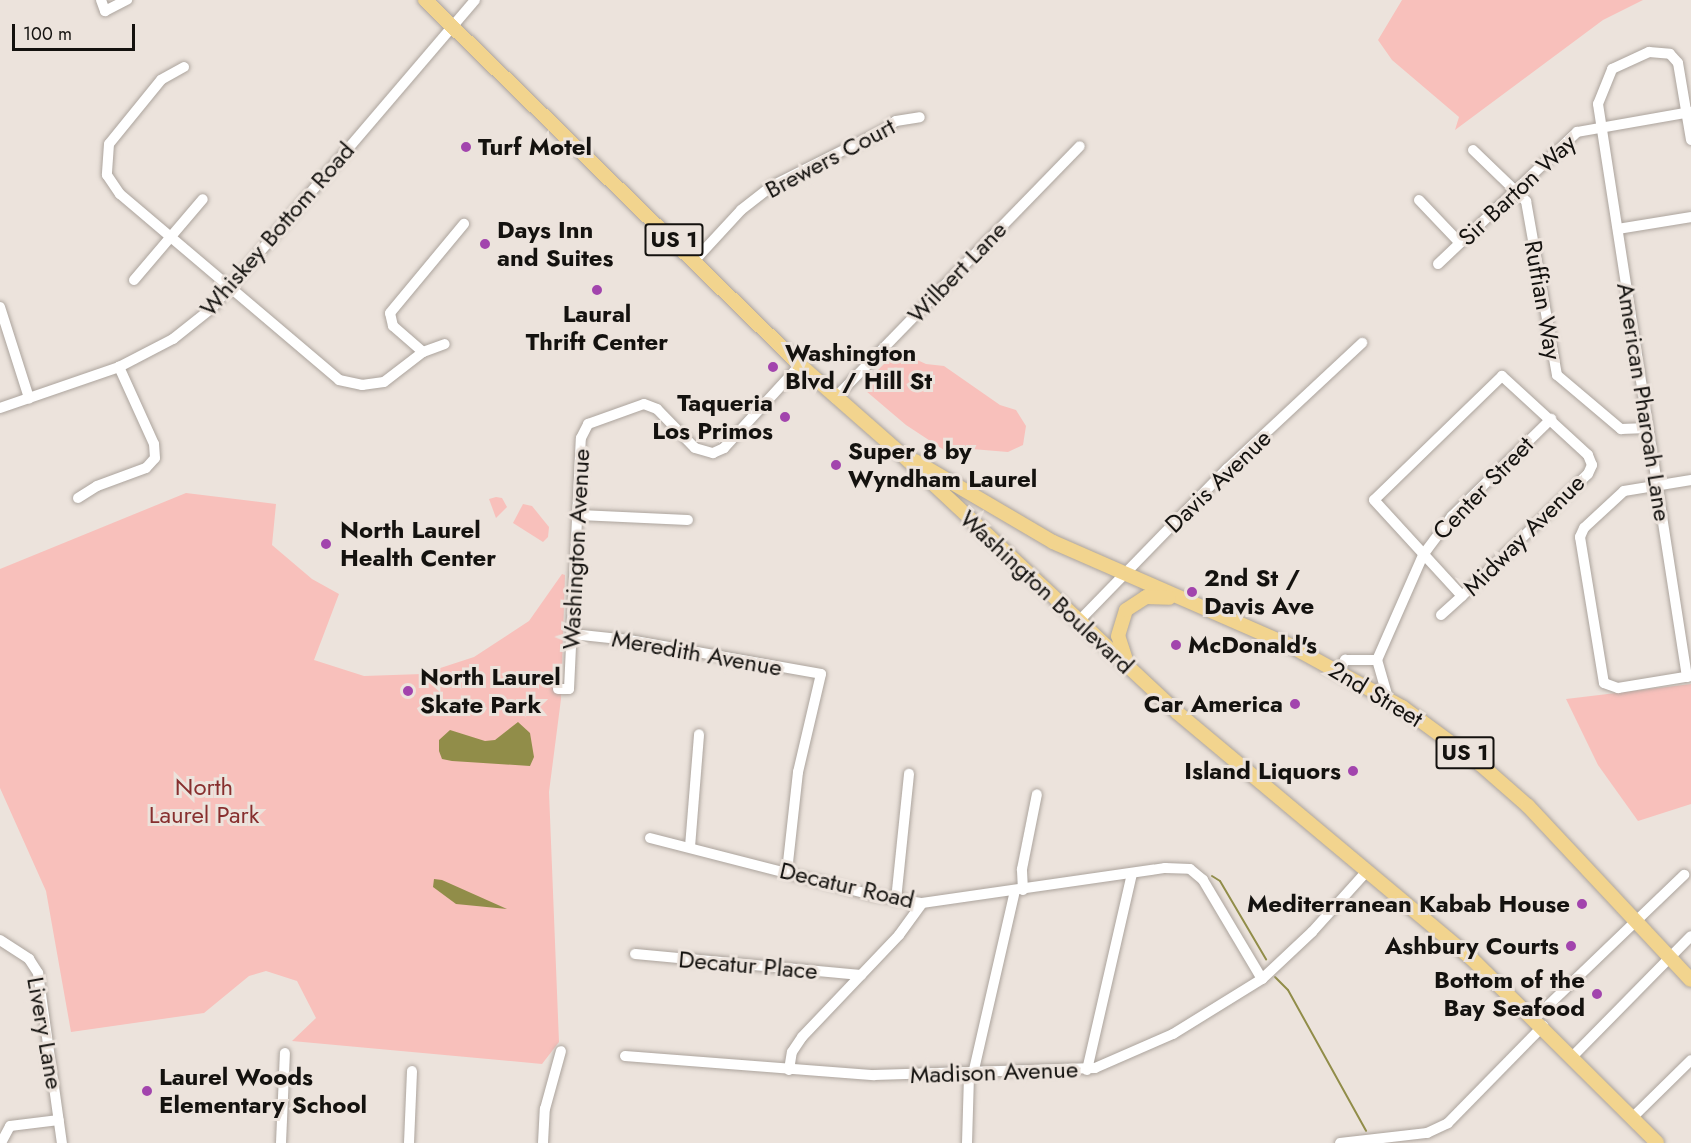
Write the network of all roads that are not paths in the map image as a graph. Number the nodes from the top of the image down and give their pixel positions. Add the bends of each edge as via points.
1 (101, 0) edge
2 (127, 0) edge
3 (425, 0) edge
4 (475, 0) edge
5 (452, 25) junction
6 (184, 67) dead end
7 (1689, 112) edge
8 (920, 117) dead end
9 (1602, 127) junction
10 (1691, 140) edge
11 (1080, 146) dead end
12 (1473, 150) dead end
13 (1515, 191) junction
14 (202, 199) dead end
15 (1419, 200) dead end
16 (1691, 217) edge
17 (465, 224) dead end
18 (1618, 229) junction
19 (170, 236) junction
20 (1460, 243) junction
21 (694, 261) junction
22 (1438, 264) dead end
23 (134, 280) dead end
24 (232, 288) junction
25 (0, 310) edge
26 (445, 344) dead end
27 (1362, 344) dead end
28 (423, 352) junction
29 (800, 365) junction
30 (119, 367) junction
31 (29, 398) junction
32 (835, 398) junction
33 (0, 408) edge
34 (1551, 419) junction
35 (1648, 428) junction
36 (899, 452) junction
37 (1691, 480) edge
38 (1656, 485) junction
39 (78, 498) dead end
40 (579, 515) junction
41 (688, 520) dead end
42 (1423, 555) junction
43 (1123, 574) junction
44 (1462, 596) junction
45 (1183, 599) junction
46 (1441, 615) dead end
47 (1078, 622) junction
48 (572, 634) junction
49 (1377, 660) junction
50 (1130, 669) junction
51 (1339, 671) junction
52 (1689, 677) edge
53 (558, 689) dead end
54 (1388, 698) junction
55 (699, 734) dead end
56 (909, 774) dead end
57 (1037, 794) dead end
58 (650, 838) dead end
59 (690, 847) junction
60 (787, 871) junction
61 (1367, 871) junction
62 (1132, 873) junction
63 (1684, 875) dead end
64 (1019, 891) junction
65 (896, 900) junction
66 (922, 903) junction
67 (1637, 921) junction
68 (1691, 936) edge
69 (0, 940) edge
70 (635, 954) dead end
71 (1670, 957) junction
72 (861, 975) junction
73 (1262, 979) junction
74 (1691, 980) edge
75 (1539, 1022) junction
76 (561, 1051) dead end
77 (285, 1053) dead end
78 (625, 1056) dead end
79 (1573, 1056) junction
80 (1691, 1060) edge
81 (789, 1070) junction
82 (1087, 1070) junction
83 (412, 1071) dead end
84 (971, 1074) junction
85 (1633, 1117) junction
86 (59, 1119) junction
87 (1, 1143) edge
88 (62, 1143) edge
89 (281, 1143) edge
90 (409, 1143) edge
91 (543, 1143) edge
92 (967, 1143) edge
93 (1340, 1143) edge
94 (1658, 1143) edge

1 - 2 street via 105,11
3 - 5 main road, Washington Boulevard / US 1
4 - 5 street, Whiskey Bottom Road
5 - 21 main road, Washington Boulevard / US 1
5 - 24 street, Whiskey Bottom Road
6 - 19 street via 161,80 116,132 106,153 112,186
7 - 9 street, Sir Barton Way
7 - 9 street, American Pharoah Lane via 1678,63 1660,50 1612,69 1598,104
7 - 10 street
8 - 21 street, Brewers Court via 896,121 770,187 741,210
9 - 13 street, Sir Barton Way via 1569,138
9 - 18 street, American Pharoah Lane
11 - 32 street, Wilbert Lane
12 - 13 street, Ruffian Way
13 - 20 street, Sir Barton Way
13 - 35 street, Ruffian Way via 1526,201 1557,375 1621,429
14 - 19 street
15 - 20 street
16 - 18 street
17 - 28 street via 390,313 393,326
18 - 35 street, American Pharoah Lane
19 - 23 street
19 - 24 street
20 - 22 street, Sir Barton Way
21 - 29 main road, Washington Boulevard / US 1
24 - 28 street via 339,380 362,385 384,382
24 - 30 street, Whiskey Bottom Road via 173,339
25 - 31 street
26 - 28 street
27 - 43 street, Davis Avenue via 1227,469
29 - 32 main road, Washington Boulevard / US 1
29 - 40 street, Washington Avenue via 724,448 713,453 695,448 657,409 644,404 595,420 584,430
30 - 31 street, Whiskey Bottom Road
30 - 39 street via 154,444 155,458 146,468 97,486
31 - 33 street, Whiskey Bottom Road
32 - 36 main road, Washington Boulevard / US 1
34 - 42 street, Center Street via 1452,516
34 - 42 street, Midway Avenue via 1502,376 1374,500
34 - 44 street, Midway Avenue via 1588,455 1590,469
35 - 38 street, American Pharoah Lane
36 - 43 main road, 2nd Street / US 1 via 1006,517
36 - 47 main road, Washington Boulevard / US 1
37 - 38 street
38 - 52 street, American Pharoah Lane
38 - 52 street via 1620,494 1581,533 1599,667 1601,678 1612,687
40 - 41 street
40 - 48 street, Washington Avenue
42 - 44 street
42 - 49 street, Center Street
43 - 45 main road, 2nd Street / US 1
43 - 47 street, Davis Avenue
44 - 46 street, Midway Avenue
45 - 50 main road via 1146,597 1126,610 1118,636
45 - 51 main road, 2nd Street / US 1
47 - 50 main road, Washington Boulevard / US 1
48 - 53 street, Washington Avenue via 569,690
48 - 60 street, Meredith Avenue via 821,674 800,760
49 - 51 street via 1345,660
49 - 54 street
50 - 61 main road, Washington Boulevard / US 1
51 - 54 main road, 2nd Street / US 1
54 - 67 main road, 2nd Street / US 1 via 1504,785
55 - 59 street
56 - 65 street
57 - 64 street
58 - 59 street, Decatur Road
59 - 60 street, Decatur Road
60 - 65 street, Decatur Road
61 - 73 street, Madison Avenue via 1312,932
61 - 75 main road, Washington Boulevard / US 1 via 1430,922
62 - 64 street, Decatur Road
62 - 73 street, Decatur Road via 1190,869 1203,880
62 - 82 street
63 - 67 street
64 - 66 street, Decatur Road
64 - 84 street
65 - 66 street, Decatur Road
66 - 72 street via 899,935
67 - 71 main road, 2nd Street / US 1
67 - 75 street
68 - 71 street
69 - 86 street, Livery Lane via 29,959 38,973
70 - 72 street, Decatur Place
71 - 74 main road, 2nd Street / US 1
71 - 79 street
72 - 81 street via 796,1044
73 - 82 street, Madison Avenue via 1173,1034
75 - 79 main road, Washington Boulevard / US 1
75 - 93 street via 1448,1123 1427,1133
76 - 91 street via 545,1109
77 - 89 street
78 - 81 street, Madison Avenue
79 - 85 main road, Washington Boulevard / US 1
80 - 85 street
81 - 84 street, Madison Avenue via 874,1076
82 - 84 street, Madison Avenue
83 - 90 street
84 - 92 street
85 - 94 main road, Washington Boulevard / US 1
86 - 87 street via 10,1126
86 - 88 street, Livery Lane

